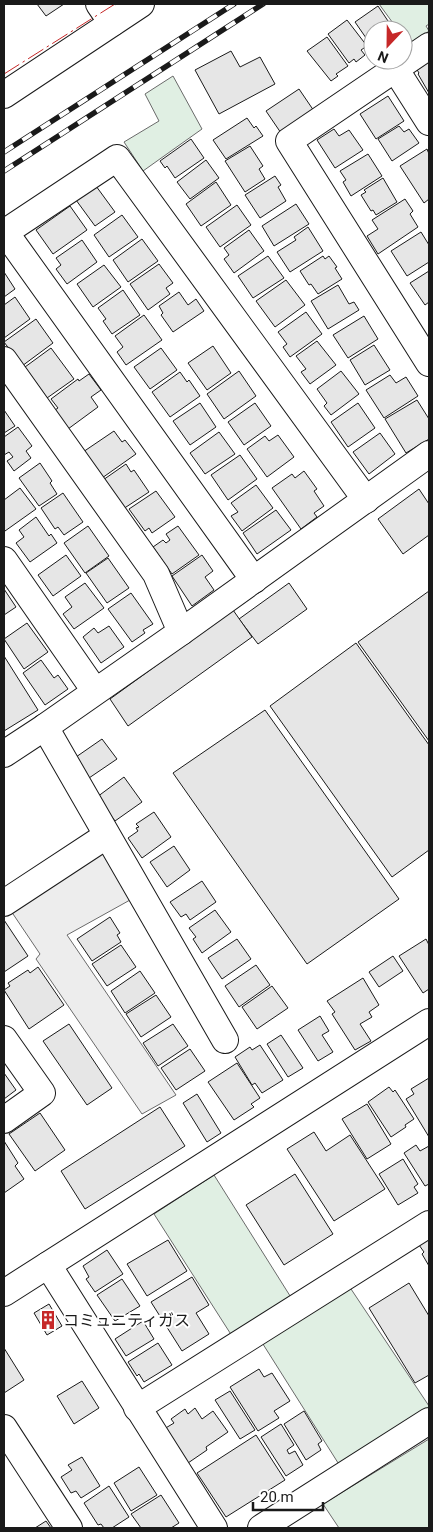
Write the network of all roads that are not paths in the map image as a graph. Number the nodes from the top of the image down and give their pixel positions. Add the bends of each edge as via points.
1 (141, 4) edge
2 (106, 14) edge
3 (429, 46) edge
4 (413, 58) edge
5 (396, 70) joint
6 (4, 95) edge
7 (429, 122) edge
8 (4, 232) edge
9 (4, 360) edge
10 (429, 363) edge
11 (429, 454) edge
12 (366, 500) junction
13 (4, 560) edge
14 (254, 580) junction
15 (181, 632) junction
16 (94, 691) junction
17 (44, 727) junction
18 (4, 754) edge
19 (106, 836) junction
20 (4, 903) edge
21 (429, 1022) edge
22 (4, 1039) edge
23 (225, 1040) dead end
24 (4, 1120) edge
25 (429, 1224) edge
26 (48, 1265) junction
27 (4, 1293) edge
28 (137, 1408) junction
29 (429, 1421) edge
30 (4, 1428) edge
31 (69, 1528) edge
32 (214, 1528) edge
33 (261, 1528) edge

1 - 2 street
2 - 6 street
3 - 4 street
5 - 7 street
5 - 10 street via 289,141
8 - 12 street via 117,158
8 - 14 street
9 - 15 street via 156,574
11 - 12 street
12 - 14 street
13 - 16 street
14 - 15 street
15 - 16 street
16 - 17 street
17 - 18 street
17 - 19 street
19 - 20 street
19 - 23 street
21 - 26 street
22 - 24 street via 42,1093
25 - 28 street
26 - 27 street
26 - 28 street
28 - 32 street
29 - 33 street
30 - 31 street

